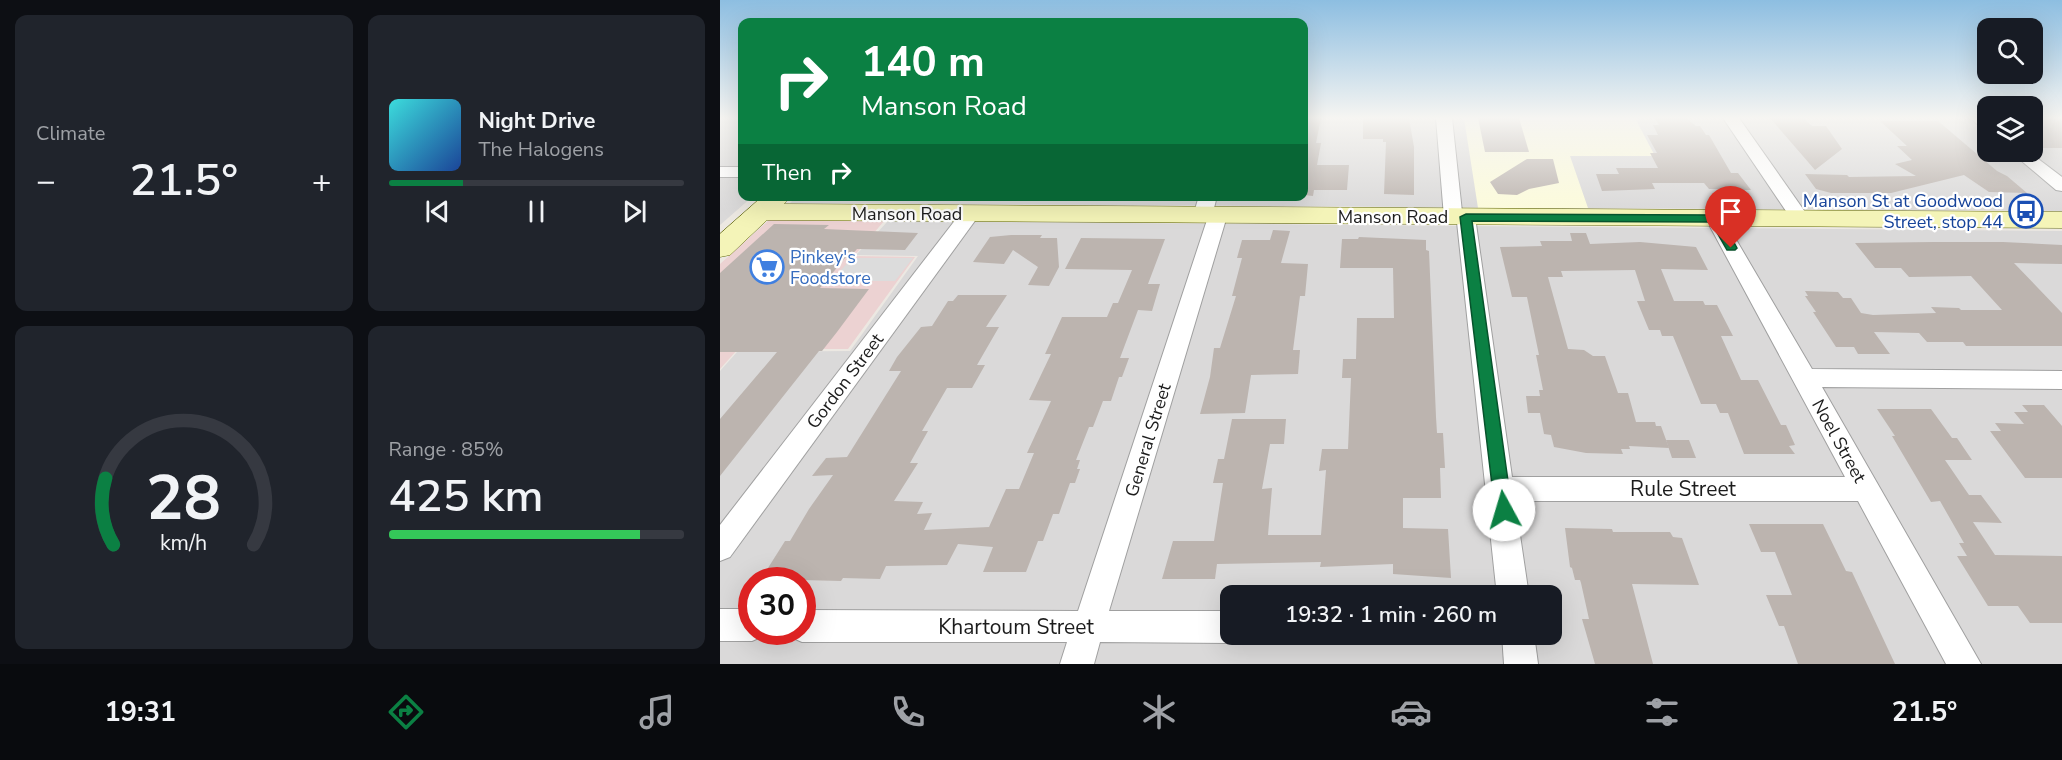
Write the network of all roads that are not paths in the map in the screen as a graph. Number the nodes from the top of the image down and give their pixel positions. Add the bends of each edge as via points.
1 (1448, 149) edge
2 (1752, 149) edge
3 (2032, 162) edge
4 (720, 172) edge
5 (738, 172) edge
6 (2062, 186) edge
7 (769, 204) edge
8 (1209, 209) edge
9 (970, 214) junction
10 (1459, 217) junction
11 (1715, 219) junction
12 (1801, 219) junction
13 (2062, 220) edge
14 (720, 249) edge
15 (1803, 378) junction
16 (2062, 380) edge
17 (1502, 489) junction
18 (1865, 489) junction
19 (720, 548) edge
20 (1512, 585) edge
21 (720, 625) edge
22 (738, 625) edge
23 (816, 626) edge
24 (1089, 627) junction
25 (1220, 627) edge
26 (1519, 645) edge
27 (1077, 664) edge
28 (1521, 664) edge
29 (1964, 664) edge

1 - 10 street
2 - 12 street
3 - 6 street
4 - 5 street
7 - 9 street, Manson Road
7 - 14 street
8 - 9 street, Manson Road
8 - 10 street, Manson Road
8 - 24 street, General Street
9 - 19 street, Gordon Street
10 - 11 street, Manson Road
10 - 17 street
11 - 12 street, Manson Road
11 - 15 street, Noel Street
12 - 13 street, Manson Road
15 - 16 street
15 - 18 street, Noel Street
17 - 18 street, Rule Street
17 - 20 street
18 - 29 street, Noel Street
21 - 22 street
23 - 24 street, Khartoum Street
24 - 25 street, Khartoum Street
24 - 27 street, General Street
26 - 28 street

